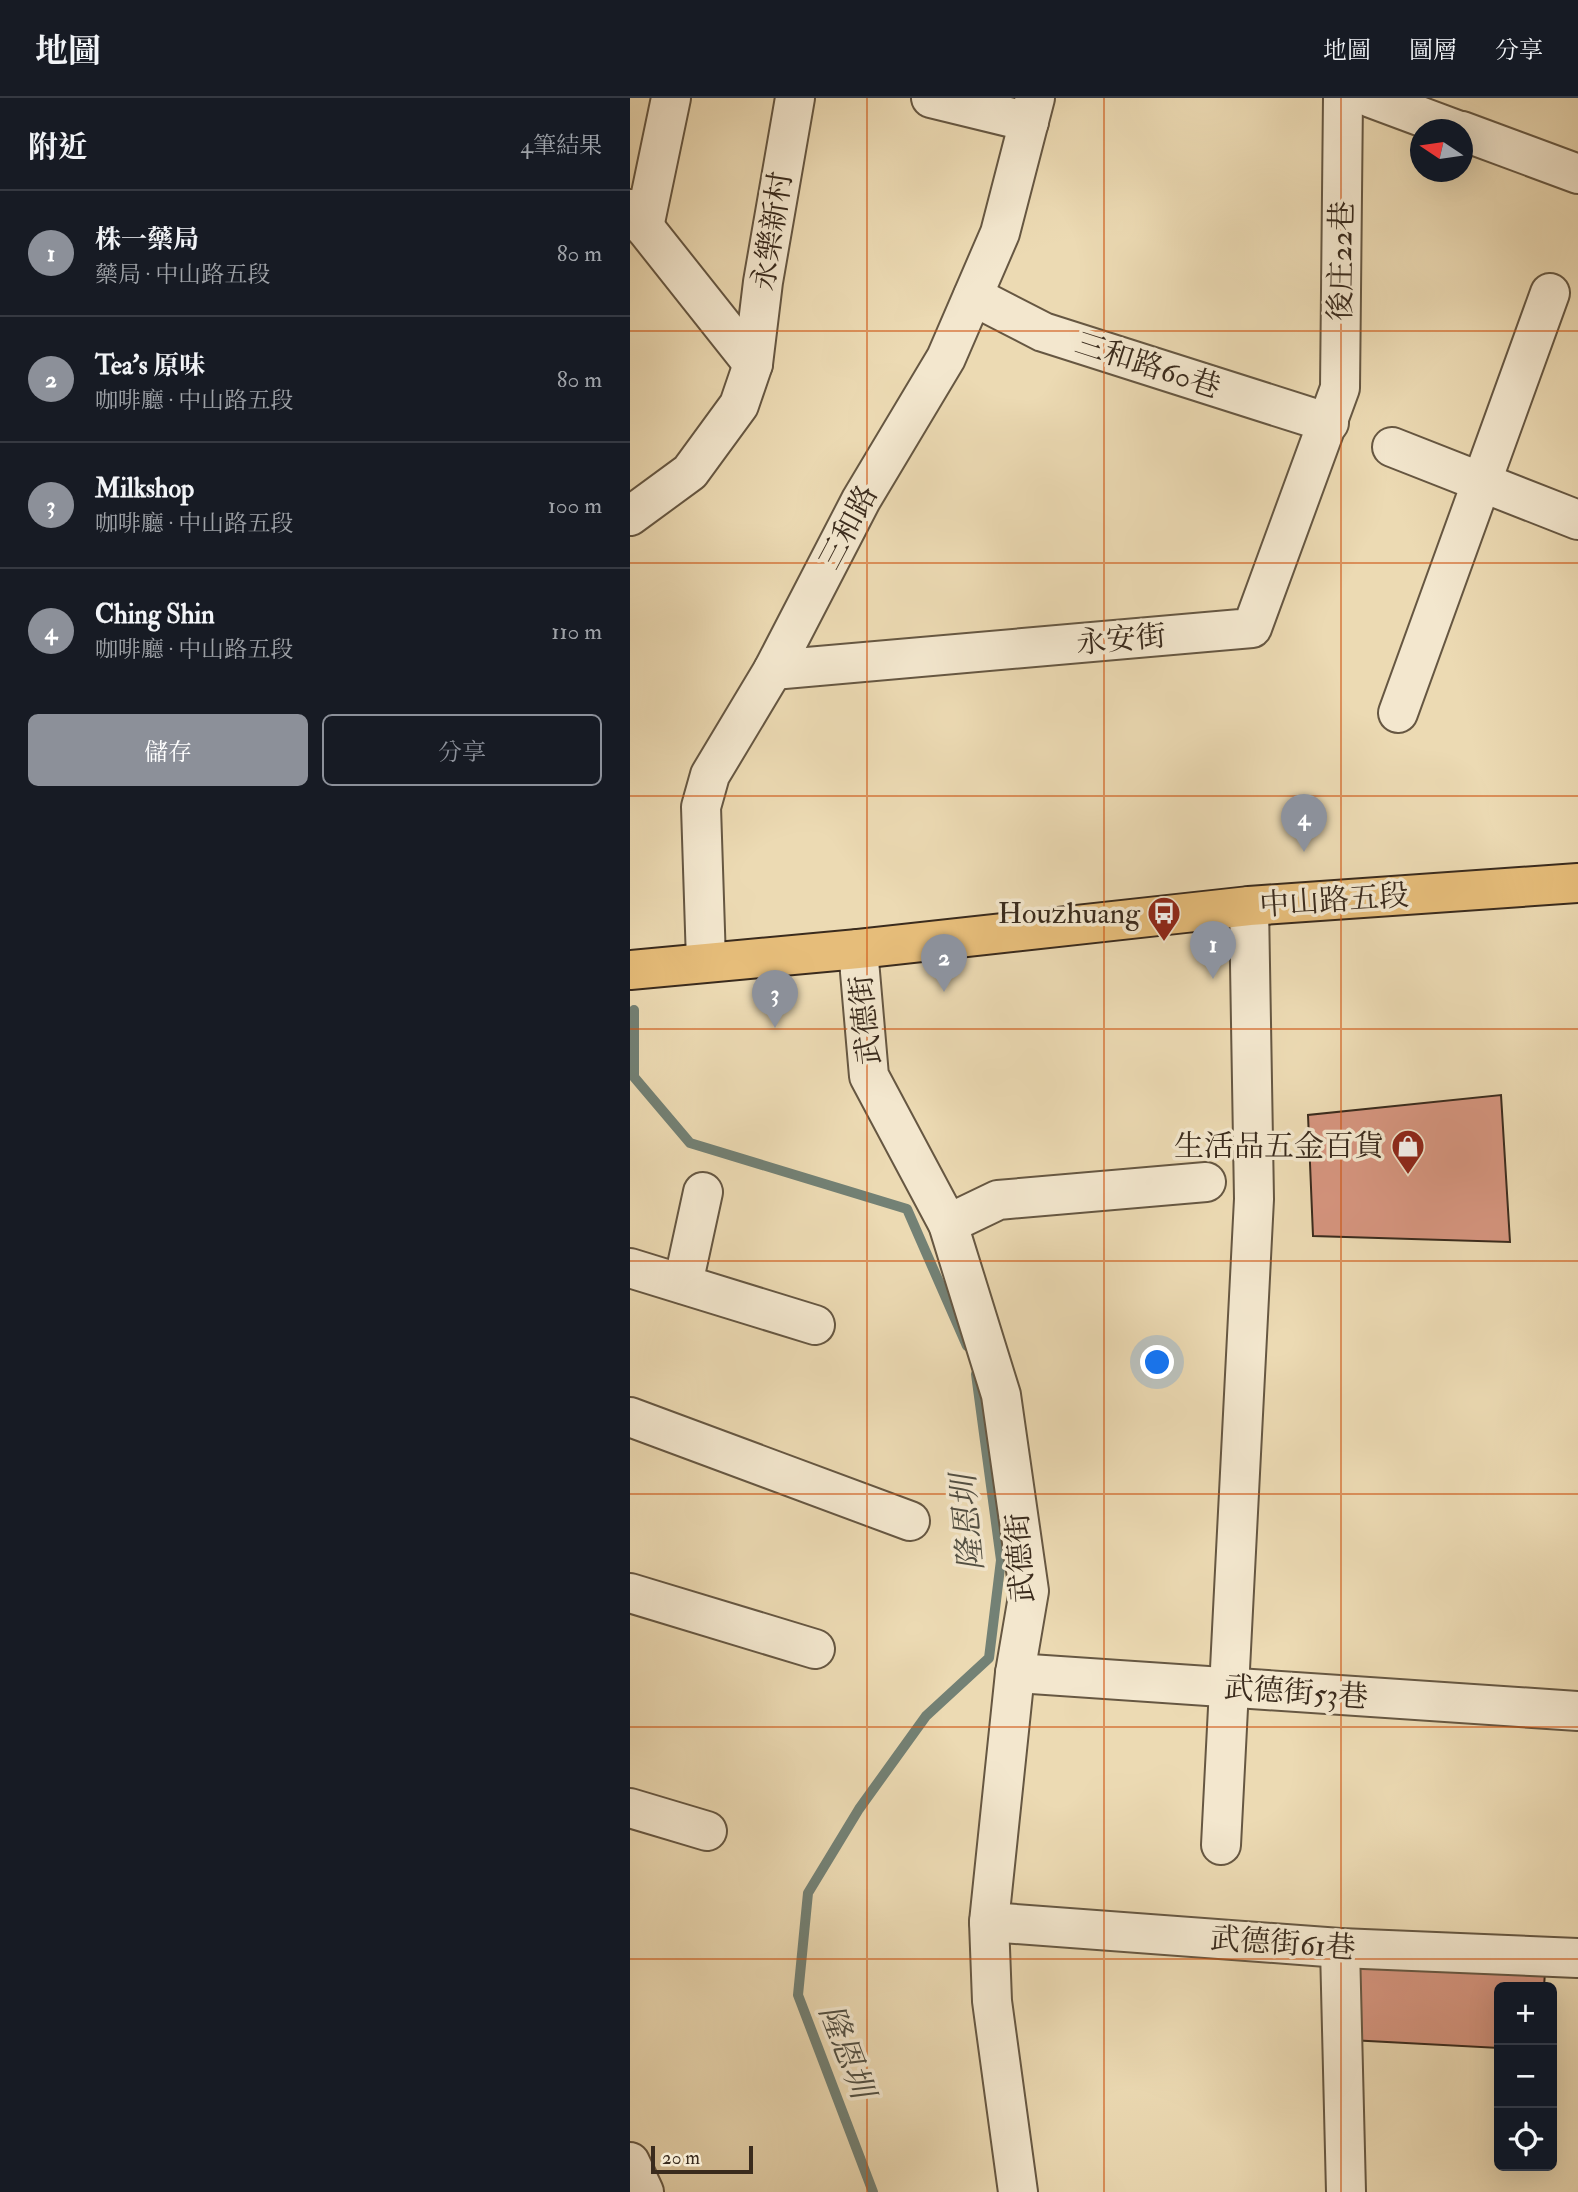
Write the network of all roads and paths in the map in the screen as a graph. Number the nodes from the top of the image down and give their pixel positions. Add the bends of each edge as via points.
1 (671, 98) edge
2 (795, 98) edge
3 (931, 98) edge
4 (1343, 98) edge
5 (1371, 98) edge
6 (1032, 110) edge
7 (1427, 119) edge
8 (1473, 135) edge
9 (1578, 174) edge
10 (637, 218) edge
11 (1550, 293) dead end
12 (973, 296) junction
13 (753, 364) junction
14 (1329, 423) junction
15 (1392, 447) dead end
16 (1483, 482) junction
17 (630, 516) edge
18 (1578, 520) edge
19 (773, 670) junction
20 (1398, 713) dead end
21 (1578, 883) edge
22 (1249, 906) junction
23 (858, 949) junction
24 (706, 961) junction
25 (630, 970) edge
26 (1206, 1182) dead end
27 (704, 1192) dead end
28 (948, 1224) junction
29 (630, 1268) edge
30 (683, 1284) junction
31 (815, 1325) dead end
32 (630, 1417) edge
33 (910, 1521) dead end
34 (630, 1593) edge
35 (815, 1649) dead end
36 (1015, 1673) junction
37 (1230, 1688) junction
38 (1578, 1710) edge
39 (630, 1808) edge
40 (707, 1831) dead end
41 (1221, 1845) dead end
42 (989, 1922) junction
43 (1578, 1947) edge
44 (1340, 1948) junction
45 (1577, 1958) edge
46 (1578, 1964) edge
47 (630, 2162) edge
48 (644, 2192) edge
49 (1018, 2192) edge
50 (1346, 2192) edge

1 - 10 street
2 - 13 street, 永樂新村 via 762,282
3 - 6 street
4 - 14 street, 後庄22巷 via 1339,388
5 - 7 street
6 - 12 street, 三和路 via 1000,233
8 - 9 street
10 - 13 street, 永樂新村
11 - 16 street
12 - 14 street, 三和路60巷 via 1043,332
12 - 19 street, 三和路 via 946,358 861,500
13 - 17 street, 永樂新村 via 739,405 690,472
14 - 19 street, 永安街 via 1252,628
15 - 16 street
16 - 18 street
16 - 20 street
19 - 24 street, 三和路 via 710,775 701,807
21 - 22 main road, 中山路五段
22 - 23 main road, 中山路五段
22 - 37 street via 1254,1199
23 - 24 main road, 中山路五段
23 - 28 street, 武德街 via 869,1076
24 - 25 main road, 中山路五段
26 - 28 street via 998,1200
27 - 30 street
28 - 36 street, 武德街 via 1001,1395 1029,1591
29 - 30 street
30 - 31 street
32 - 33 street
34 - 35 street
36 - 37 street, 武德街53巷
36 - 42 street, 武德街
37 - 38 street, 武德街53巷
37 - 41 street
39 - 40 street
42 - 44 street, 武德街61巷
42 - 49 street, 武德街 via 992,2001
43 - 45 street
44 - 45 street, 武德街61巷
44 - 50 street
45 - 46 street
47 - 48 street

